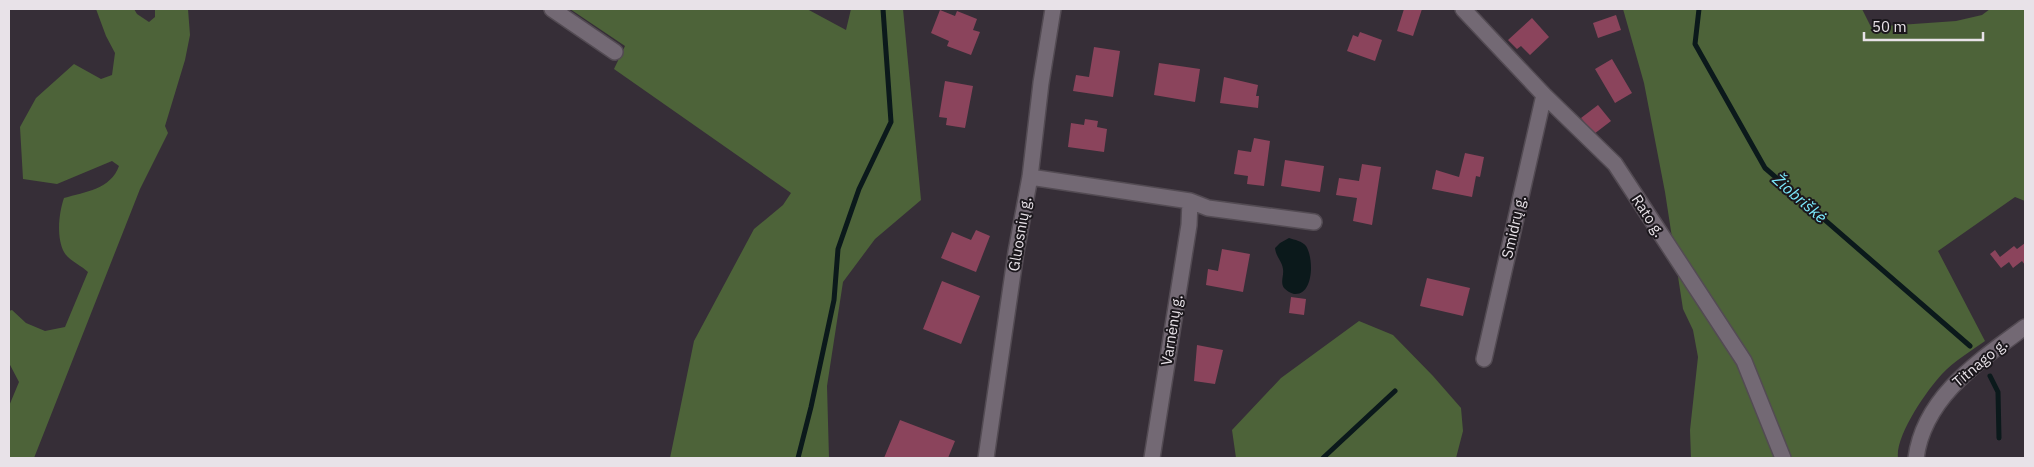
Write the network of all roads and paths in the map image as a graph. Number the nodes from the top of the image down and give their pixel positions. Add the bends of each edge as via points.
1 (552, 9) edge
2 (1053, 9) edge
3 (1463, 9) edge
4 (615, 52) dead end
5 (1544, 95) junction
6 (1030, 177) junction
7 (1190, 201) junction
8 (1314, 222) dead end
9 (2025, 328) edge
10 (1484, 359) dead end
11 (986, 458) edge
12 (1152, 458) edge
13 (1783, 458) edge
14 (1916, 458) edge

1 - 4 street
2 - 6 street, Gluosnių g.
3 - 5 street, Rato g.
5 - 10 street, Smidrų g.
5 - 13 street, Rato g. via 1615,164 1744,361
6 - 7 street
6 - 11 street, Gluosnių g.
7 - 8 street via 1208,208
7 - 12 street, Varnėnų g. via 1190,225
9 - 14 street, Titnago g. via 1972,366 1947,391 1930,418

